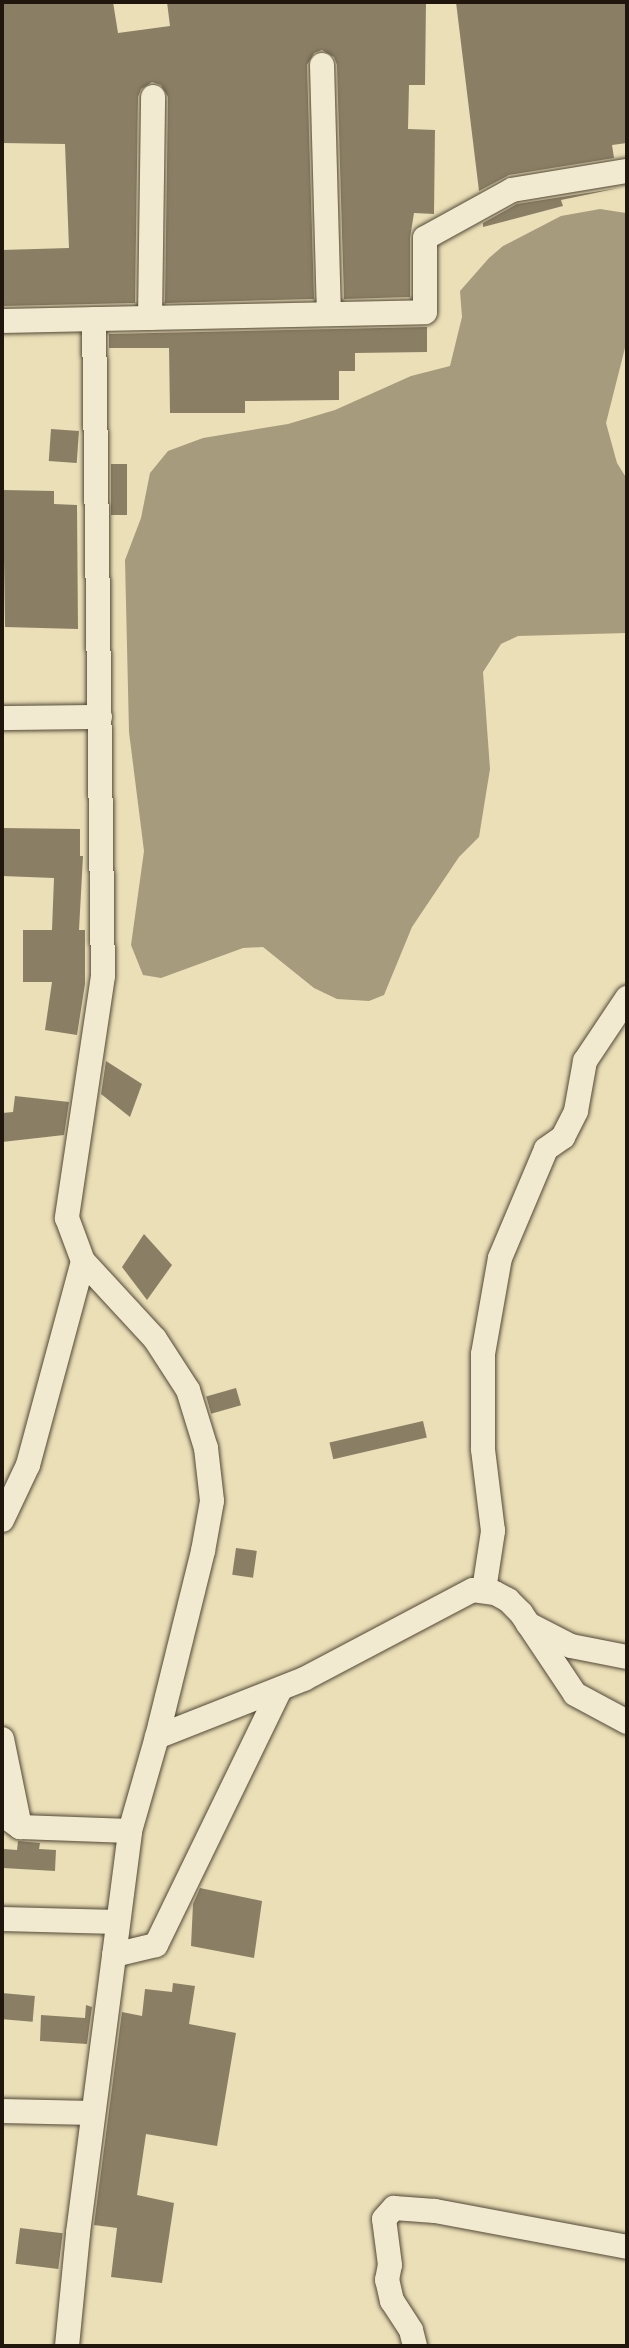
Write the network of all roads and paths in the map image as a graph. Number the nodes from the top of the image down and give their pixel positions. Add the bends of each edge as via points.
1 (322, 65) dead end
2 (153, 97) dead end
3 (627, 171) edge
4 (329, 314) junction
5 (150, 318) junction
6 (94, 319) junction
7 (2, 321) edge
8 (100, 717) junction
9 (2, 718) edge
10 (627, 998) edge
11 (83, 1261) junction
12 (2, 1520) edge
13 (484, 1590) junction
14 (528, 1623) junction
15 (627, 1657) edge
16 (280, 1690) junction
17 (627, 1722) edge
18 (157, 1737) junction
19 (2, 1739) edge
20 (11, 1820) edge
21 (130, 1831) junction
22 (2, 1919) edge
23 (118, 1922) junction
24 (114, 1955) junction
25 (2, 2111) edge
26 (93, 2113) junction
27 (627, 2247) edge
28 (67, 2346) edge
29 (415, 2346) edge

1 - 4 street
2 - 5 street
3 - 4 street via 512,190 425,238 425,312
4 - 5 street
5 - 6 street
6 - 7 street
6 - 8 street
8 - 9 street
8 - 11 street via 103,976 67,1218
10 - 13 street via 585,1061 576,1111 563,1137 546,1149 500,1258 483,1354 483,1449 493,1531
11 - 12 street via 28,1465
11 - 18 street via 155,1339 188,1390 206,1448 212,1501
13 - 14 street via 508,1600
13 - 16 street via 473,1590
14 - 15 street via 571,1646
14 - 17 street via 575,1694
16 - 18 street
16 - 24 street via 156,1945
18 - 21 street
19 - 20 street
20 - 21 street
21 - 23 street
22 - 23 street
23 - 24 street
24 - 26 street
25 - 26 street
26 - 28 street
27 - 29 street via 394,2208 384,2219 387,2280

